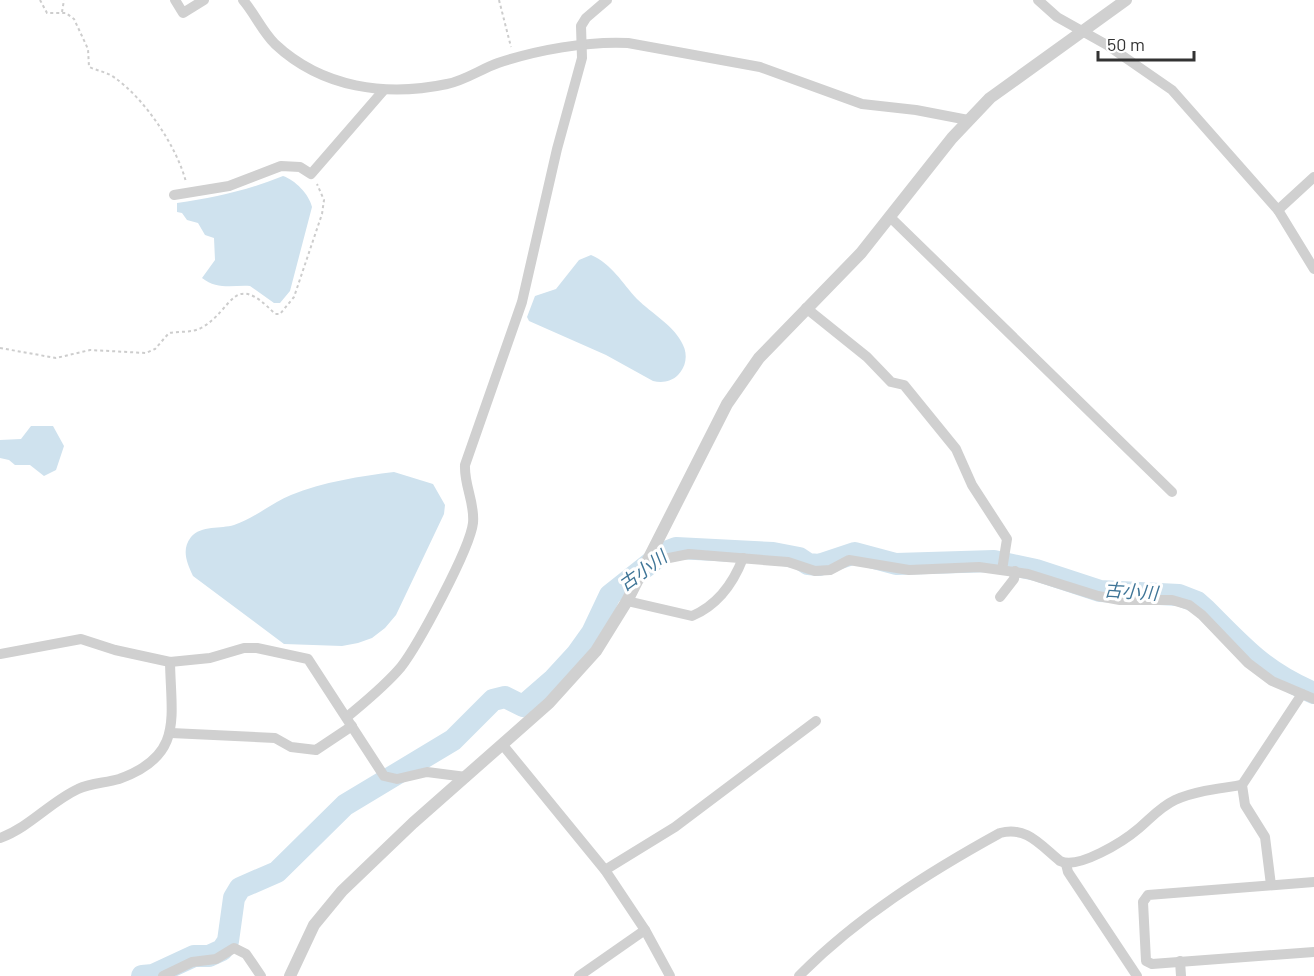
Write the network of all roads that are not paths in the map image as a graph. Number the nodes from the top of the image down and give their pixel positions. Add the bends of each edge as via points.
1 (175, 0) edge
2 (204, 0) edge
3 (243, 0) edge
4 (607, 0) edge
5 (1038, 0) edge
6 (1126, 0) edge
7 (1084, 31) junction
8 (580, 46) junction
9 (383, 91) junction
10 (968, 120) junction
11 (1314, 177) edge
12 (174, 195) dead end
13 (1278, 210) junction
14 (891, 218) junction
15 (1314, 269) edge
16 (806, 308) junction
17 (1172, 492) dead end
18 (742, 558) junction
19 (643, 570) junction
20 (1002, 570) junction
21 (1015, 571) junction
22 (1000, 597) dead end
23 (627, 601) junction
24 (0, 654) edge
25 (170, 662) junction
26 (1302, 694) junction
27 (1314, 699) edge
28 (816, 721) dead end
29 (349, 722) junction
30 (171, 733) junction
31 (502, 744) junction
32 (466, 777) junction
33 (1242, 785) junction
34 (0, 838) edge
35 (1066, 864) junction
36 (605, 870) junction
37 (1314, 882) edge
38 (1271, 885) junction
39 (645, 930) junction
40 (1314, 952) edge
41 (1180, 961) junction
42 (163, 976) edge
43 (261, 976) edge
44 (290, 976) edge
45 (579, 976) edge
46 (670, 976) edge
47 (799, 976) edge
48 (1137, 976) edge
49 (1181, 976) edge

1 - 2 street via 183,13
3 - 9 street via 260,27 296,61 336,81
4 - 8 street via 581,26
5 - 7 street
6 - 7 street
7 - 10 street via 990,98
7 - 13 street via 1172,90
8 - 9 street via 514,59 448,84
8 - 10 street via 628,43 703,55 787,74 862,104
8 - 29 street via 582,58 522,302 465,465 464,480 474,510 473,526 464,552 401,666
9 - 12 street via 311,174 300,167 281,166 244,182
10 - 14 street
11 - 13 street
13 - 15 street
14 - 16 street
14 - 17 street
16 - 19 street via 759,358 727,404
16 - 20 street via 867,357 891,382 904,385 942,429 1007,539
18 - 19 street via 689,554 664,559
18 - 20 street via 788,562 814,571 830,570 849,560 909,570
18 - 23 street via 726,590 711,606 692,616
19 - 23 street
20 - 21 street
21 - 22 street via 1014,579
21 - 26 street via 1098,596 1172,600 1189,605 1248,663 1272,681
23 - 31 street via 610,632 577,676
24 - 25 street via 81,639
25 - 29 street via 210,658 244,648 308,659
25 - 30 street
26 - 27 street
26 - 33 street
28 - 36 street via 675,827
29 - 30 street via 316,750 291,747 275,738
29 - 32 street via 384,776 397,779 427,772
30 - 34 street via 160,754 149,762 120,778 80,788 23,828
31 - 32 street
31 - 36 street
32 - 44 street via 342,891 314,925
33 - 35 street via 1175,800 1104,850
33 - 38 street via 1245,806 1265,837
35 - 47 street via 1024,832 1000,832 903,892 827,947
35 - 48 street
36 - 39 street
37 - 38 street
38 - 41 street via 1148,895 1143,902 1146,961
39 - 45 street
39 - 46 street
40 - 41 street
41 - 49 street
42 - 43 street via 192,962 216,959 234,948 246,954

